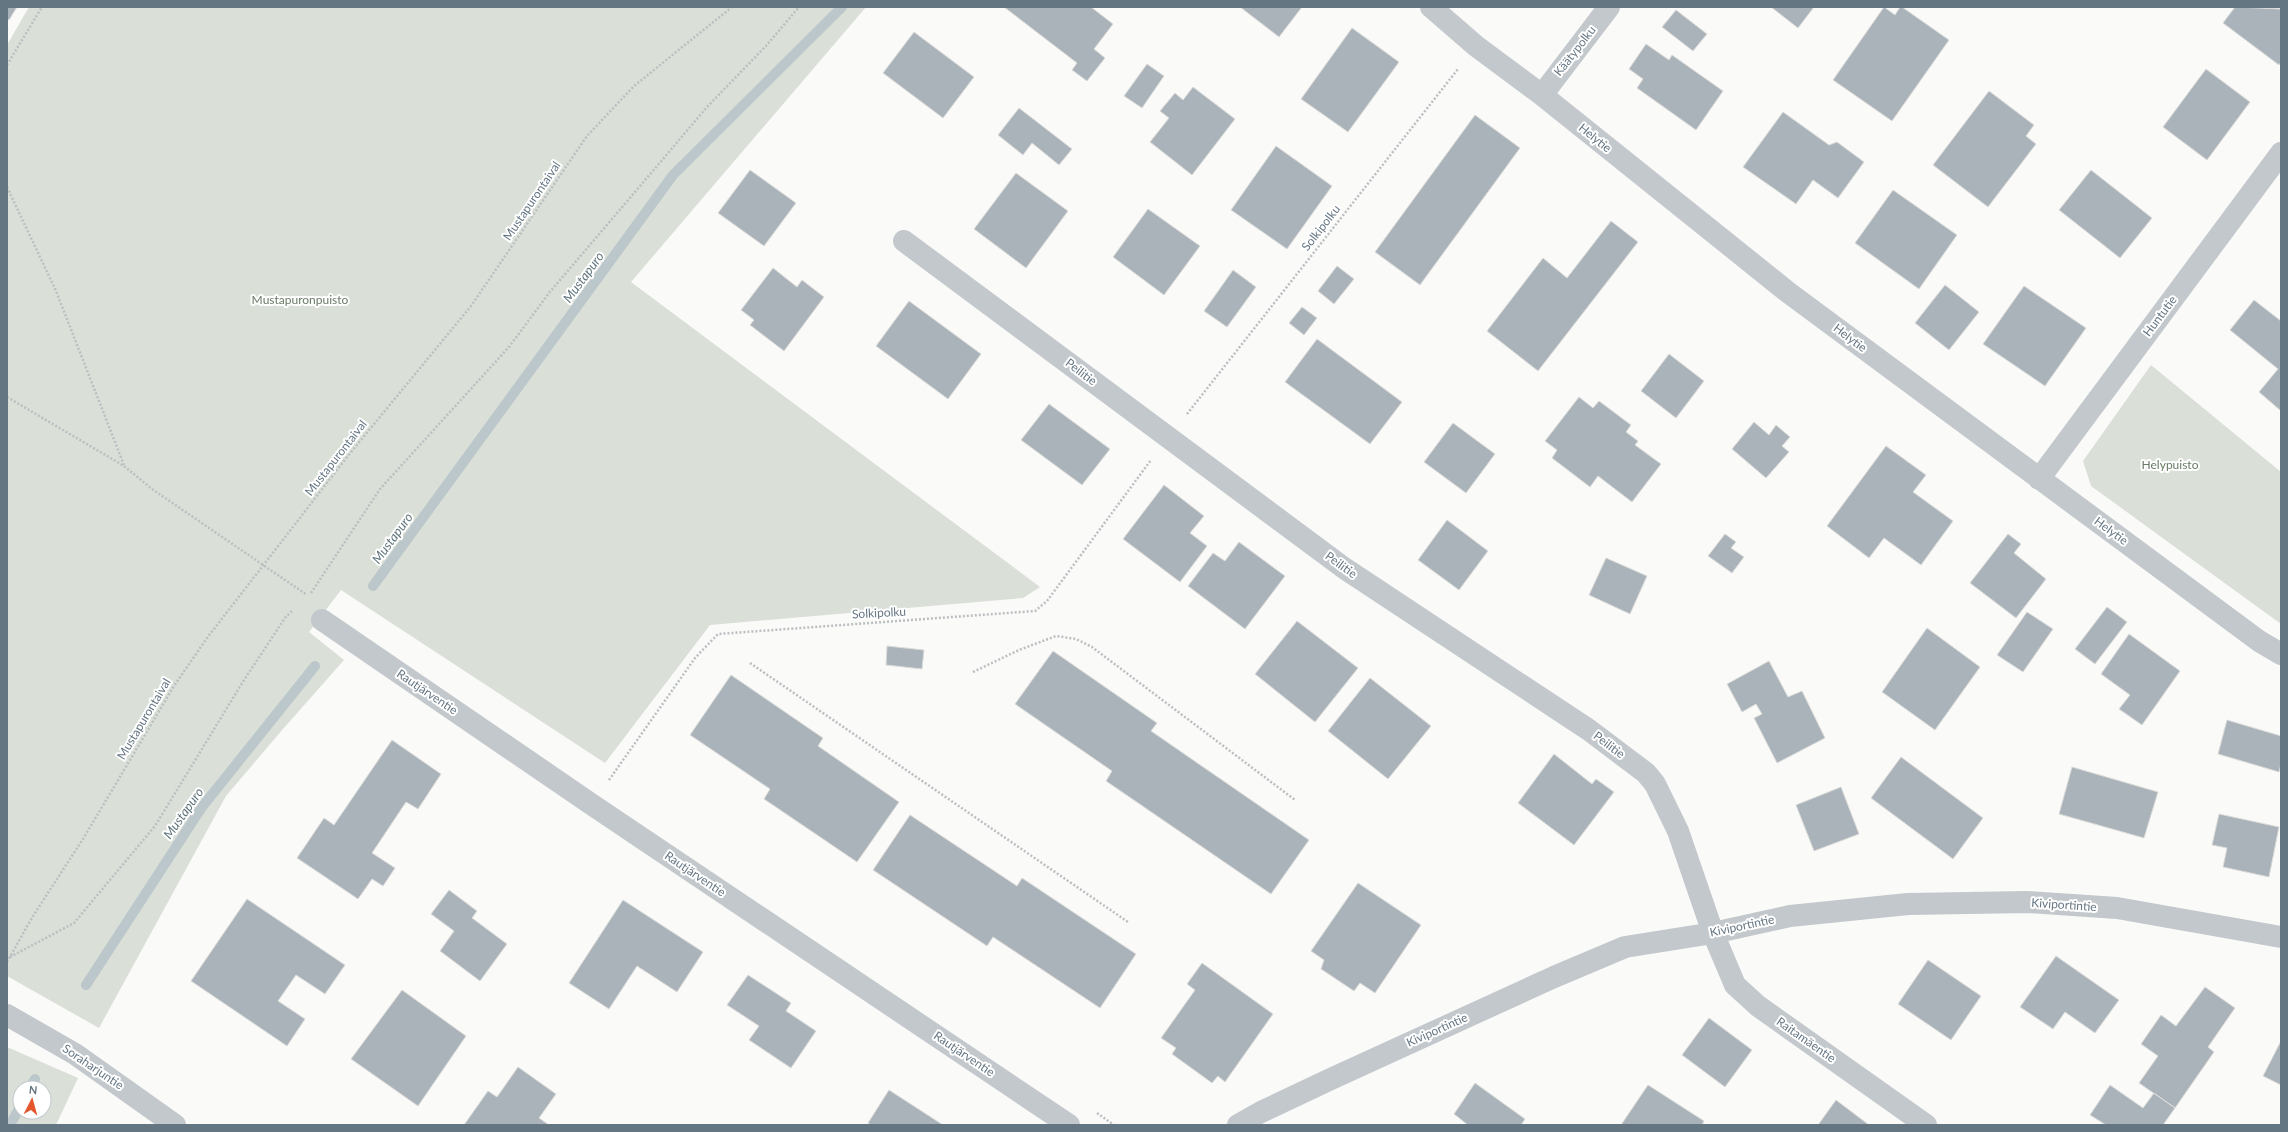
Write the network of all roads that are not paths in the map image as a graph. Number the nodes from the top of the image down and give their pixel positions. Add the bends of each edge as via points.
1 (1431, 7) edge
2 (1609, 7) edge
3 (1542, 95) junction
4 (2281, 153) edge
5 (904, 241) dead end
6 (2039, 479) junction
7 (322, 620) road end
8 (2281, 654) edge
9 (1713, 933) junction
10 (2281, 937) edge
11 (7, 1015) edge
12 (175, 1125) edge
13 (1069, 1125) edge
14 (1238, 1125) edge
15 (1926, 1125) edge

1 - 3 street, Helytie via 1476,46
2 - 3 street, Käätypolku
3 - 6 street, Helytie via 1789,293
4 - 6 street, Huntutie
5 - 9 street, Peilitie via 1344,568 1589,730 1646,773 1660,794 1678,831
6 - 8 street, Helytie via 2259,641
7 - 13 street, Rautjärventie
9 - 10 street, Kiviportintie via 1790,916 1908,904 2027,902 2117,908
9 - 14 street, Kiviportintie via 1625,947 1333,1078
9 - 15 street, Raitamäentie via 1735,985 1752,1001
11 - 12 street, Soraharjuntie via 75,1054

